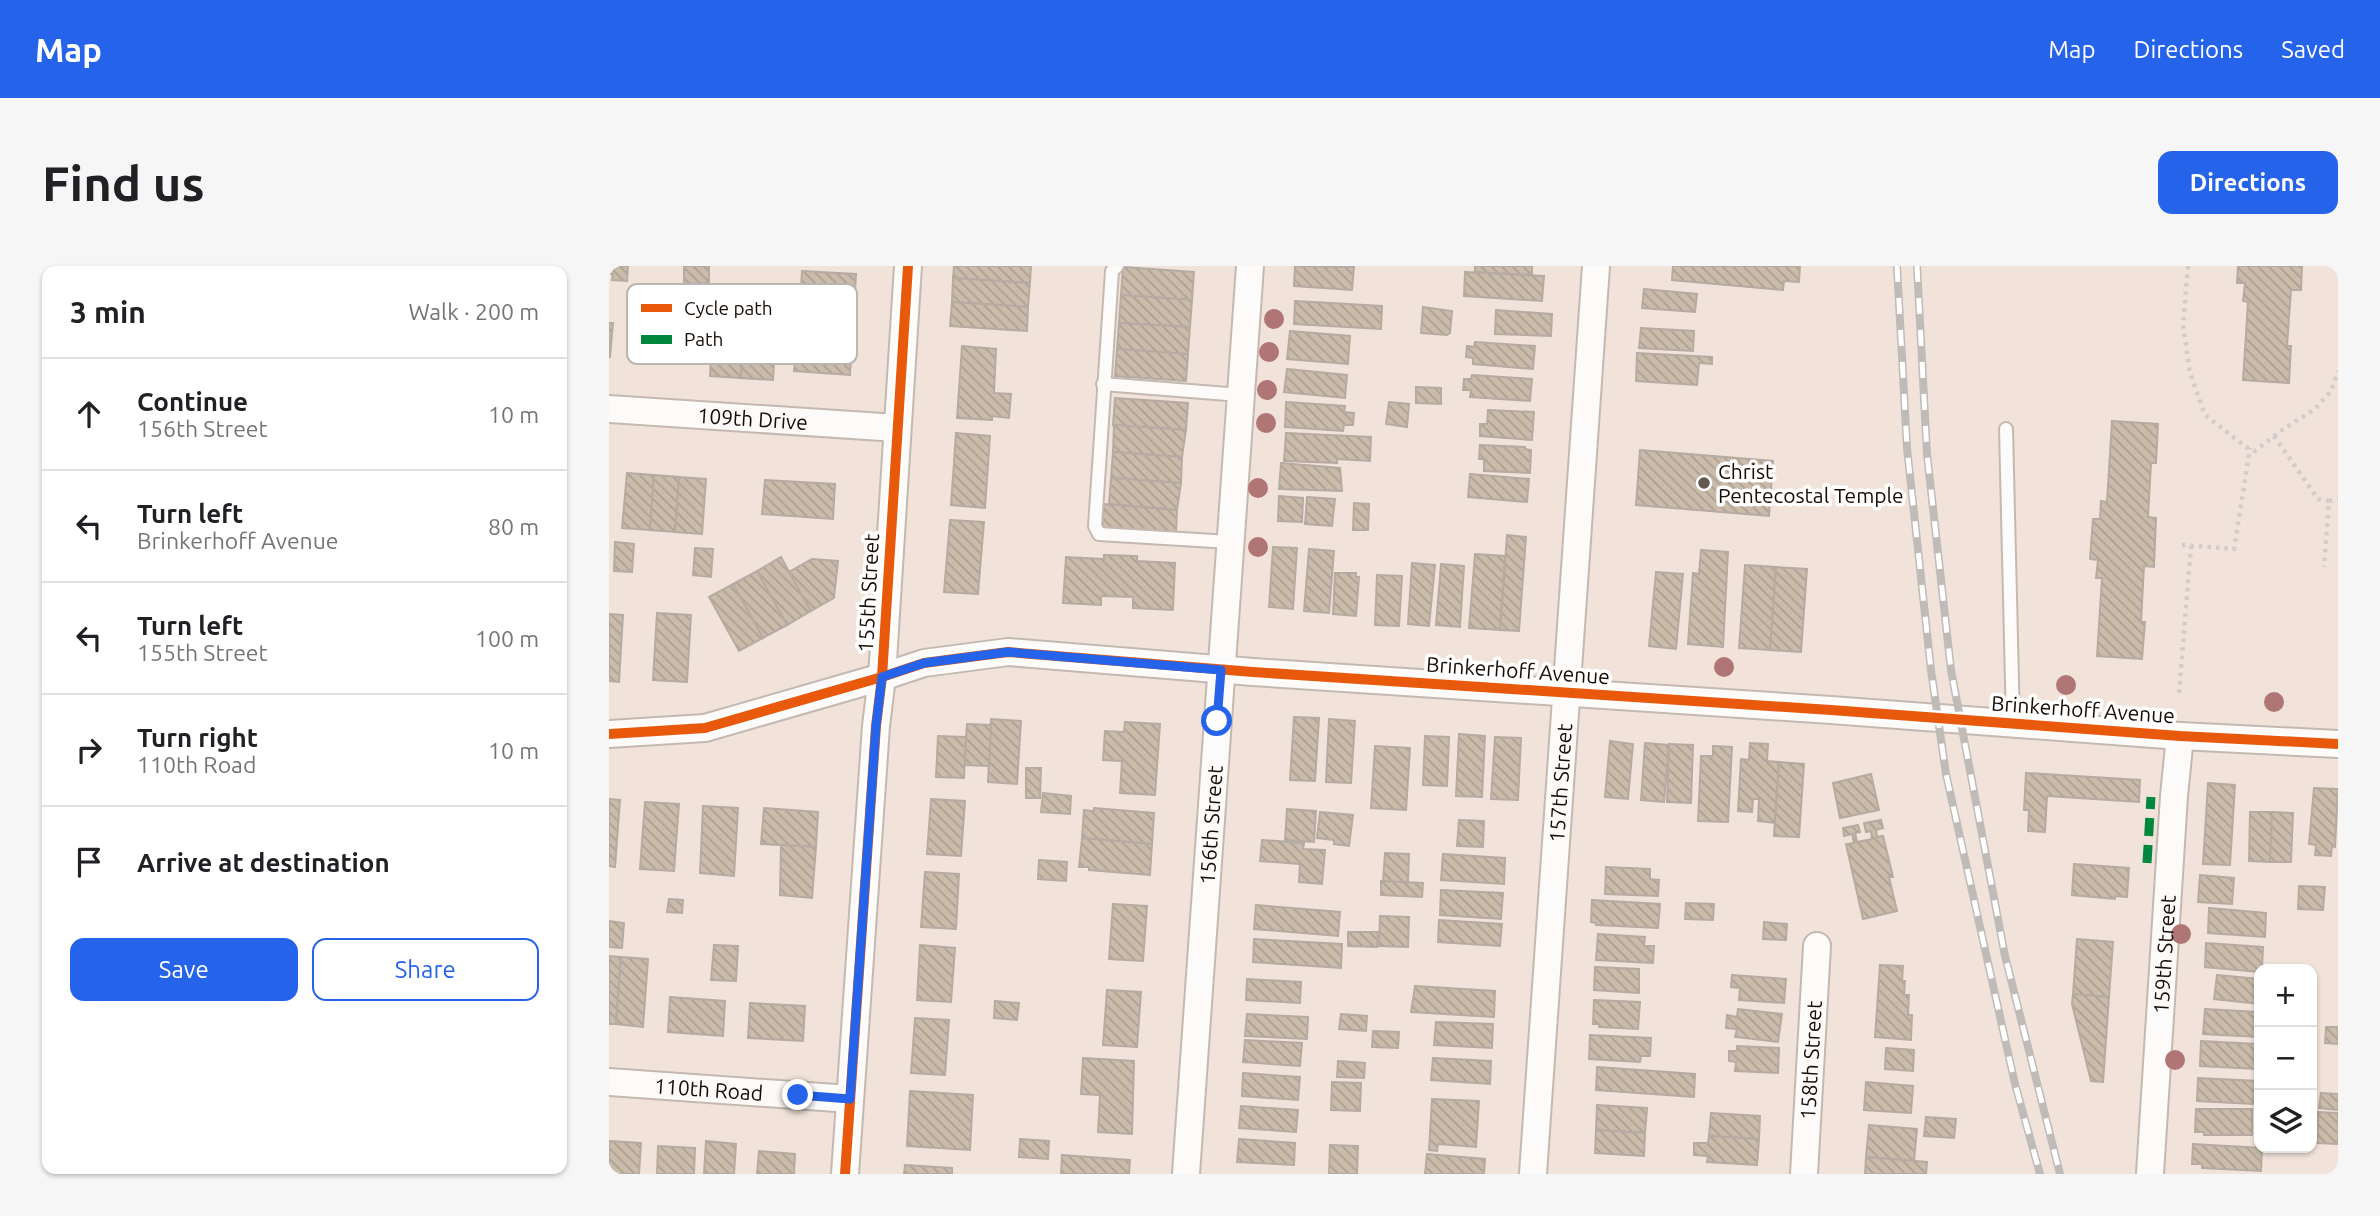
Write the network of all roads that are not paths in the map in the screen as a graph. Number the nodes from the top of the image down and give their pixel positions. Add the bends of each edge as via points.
1 (908, 266) edge
2 (1117, 266) edge
3 (1249, 266) edge
4 (1596, 266) edge
5 (1103, 384) junction
6 (1240, 395) junction
7 (609, 409) edge
8 (897, 428) junction
9 (2006, 429) dead end
10 (1230, 542) junction
11 (1221, 670) junction
12 (882, 677) junction
13 (1566, 693) junction
14 (2013, 724) junction
15 (609, 734) edge
16 (2180, 736) junction
17 (2338, 744) edge
18 (1818, 946) dead end
19 (609, 1082) edge
20 (850, 1099) junction
21 (845, 1174) edge
22 (1186, 1174) edge
23 (1533, 1174) edge
24 (1804, 1174) edge
25 (2150, 1174) edge

1 - 8 street, 155th Street
2 - 5 lane via 1112,271
3 - 6 street, 156th Street
4 - 13 street, 157th Street
5 - 6 lane
5 - 10 lane via 1095,526 1099,534
6 - 10 street, 156th Street
7 - 8 street, 109th Drive
8 - 12 street, 155th Street
9 - 14 lane
10 - 11 street, 156th Street
11 - 12 street, Brinkerhoff Avenue via 1008,652 924,663
11 - 13 street, Brinkerhoff Avenue
11 - 22 street, 156th Street
12 - 15 street, Brinkerhoff Avenue via 705,728
12 - 20 street, 155th Street
13 - 14 street, Brinkerhoff Avenue
13 - 23 street, 157th Street
14 - 16 street, Brinkerhoff Avenue
16 - 17 street, Brinkerhoff Avenue
16 - 25 street, 159th Street
18 - 24 street, 158th Street
19 - 20 street, 110th Road
20 - 21 street, 155th Street

